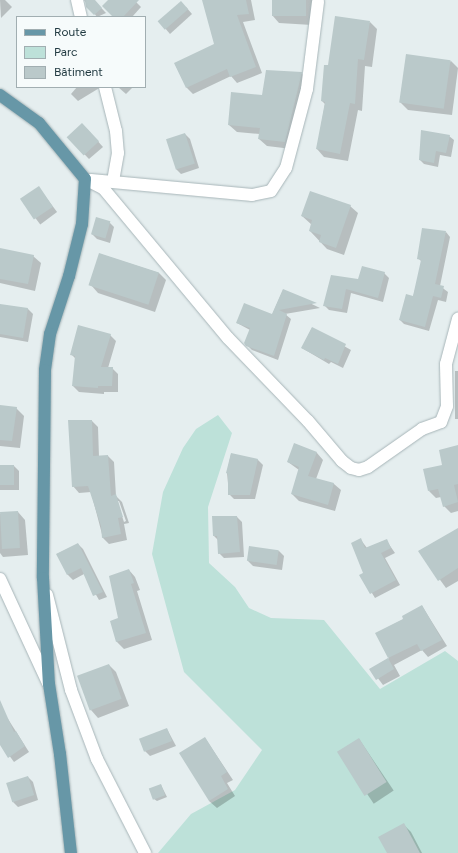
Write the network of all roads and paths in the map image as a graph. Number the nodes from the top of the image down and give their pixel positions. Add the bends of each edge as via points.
1 (77, 0) edge
2 (318, 2) dead end
3 (81, 16) edge
4 (105, 88) edge
5 (0, 95) edge
6 (85, 179) junction
7 (113, 181) junction
8 (458, 319) edge
9 (42, 578) junction
10 (0, 579) edge
11 (49, 684) junction
12 (71, 853) edge
13 (145, 853) edge

1 - 3 street
2 - 7 street via 307,89 286,168 271,191 252,195
4 - 7 street via 117,146
5 - 6 main road via 39,123
6 - 7 street
6 - 8 street via 102,188 228,338 351,468 359,470 368,467 422,430 442,422 447,406 446,364
6 - 9 main road via 82,224 69,276 50,334 45,370
9 - 11 main road
9 - 13 street via 72,690 97,759
10 - 11 street
11 - 12 main road

